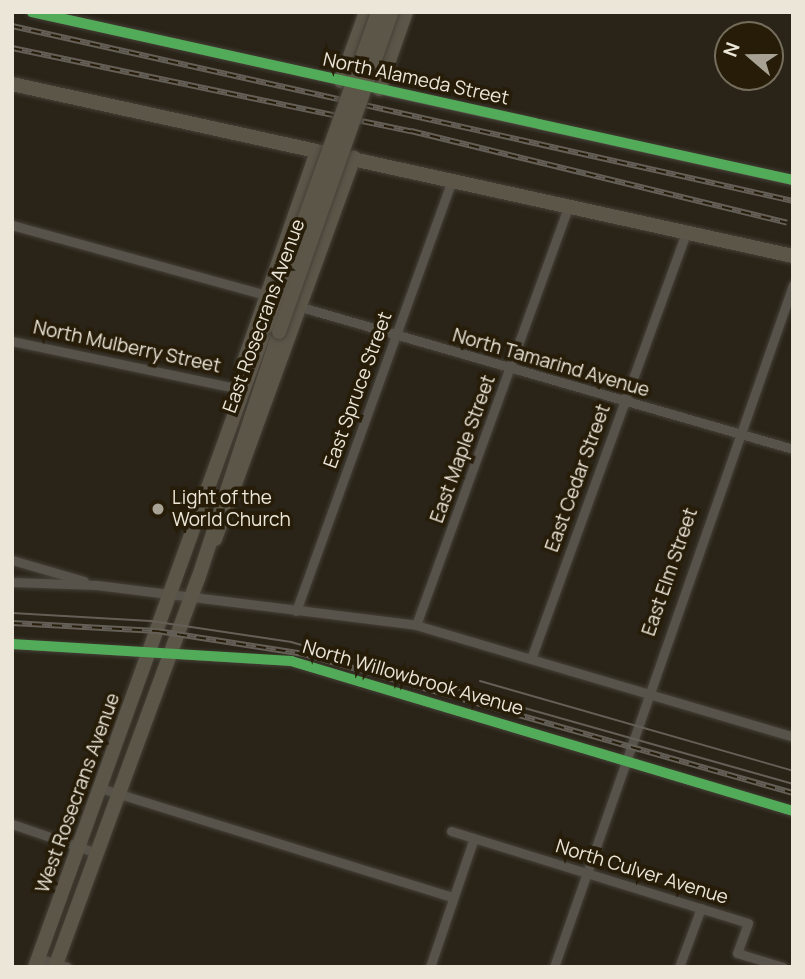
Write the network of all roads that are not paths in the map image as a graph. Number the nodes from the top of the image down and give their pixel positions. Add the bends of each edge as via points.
1 (32, 12) edge
2 (366, 12) edge
3 (378, 12) edge
4 (392, 12) edge
5 (406, 12) edge
6 (341, 81) junction
7 (12, 84) edge
8 (379, 89) junction
9 (317, 151) junction
10 (354, 159) junction
11 (793, 180) edge
12 (452, 181) junction
13 (569, 205) junction
14 (12, 225) edge
15 (686, 233) junction
16 (793, 256) edge
17 (793, 285) edge
18 (267, 295) junction
19 (301, 307) junction
20 (272, 330) junction
21 (397, 338) junction
22 (12, 341) edge
23 (511, 371) junction
24 (235, 388) junction
25 (624, 402) junction
26 (738, 433) junction
27 (793, 449) edge
28 (12, 559) edge
29 (174, 579) junction
30 (198, 579) junction
31 (12, 582) edge
32 (97, 585) junction
33 (169, 596) junction
34 (190, 599) junction
35 (296, 611) junction
36 (416, 625) junction
37 (156, 631) joint
38 (177, 634) joint
39 (12, 644) edge
40 (150, 649) junction
41 (171, 649) junction
42 (531, 656) junction
43 (646, 694) junction
44 (793, 737) edge
45 (629, 761) junction
46 (100, 788) junction
47 (119, 794) junction
48 (793, 811) edge
49 (12, 824) edge
50 (450, 831) dead end
51 (474, 838) junction
52 (78, 847) junction
53 (97, 853) junction
54 (589, 873) junction
55 (453, 897) junction
56 (701, 908) junction
57 (36, 962) edge
58 (60, 966) edge
59 (430, 967) edge
60 (554, 967) edge
61 (680, 967) edge
62 (783, 967) edge

1 - 6 street, North Alameda Street
2 - 6 main road
3 - 20 main road, East Rosecrans Avenue, bridge
4 - 20 main road, East Rosecrans Avenue, bridge
5 - 8 main road
6 - 8 street, North Alameda Street
7 - 9 main road
8 - 11 street, North Alameda Street
9 - 10 main road
9 - 18 main road
10 - 12 main road
10 - 19 main road
12 - 13 main road
12 - 21 street, East Spruce Street
13 - 15 main road
13 - 23 street, East Maple Street
14 - 18 street
15 - 16 main road
15 - 25 street, East Cedar Street
17 - 26 street, East Elm Street
18 - 24 main road
19 - 21 street, North Tamarind Avenue
19 - 30 main road
20 - 29 main road, East Rosecrans Avenue
20 - 30 main road, East Rosecrans Avenue
21 - 23 street, North Tamarind Avenue
21 - 35 street, East Spruce Street
22 - 24 street, North Mulberry Street
23 - 25 street, North Tamarind Avenue
23 - 36 street, East Maple Street
24 - 29 main road
25 - 26 street, North Tamarind Avenue
25 - 42 street, East Cedar Street
26 - 27 street, North Tamarind Avenue
26 - 43 street, East Elm Street
28 - 32 street
29 - 33 main road, East Rosecrans Avenue
30 - 34 main road, East Rosecrans Avenue
31 - 32 street, North Willowbrook Avenue
32 - 33 street, North Willowbrook Avenue
33 - 34 street, North Willowbrook Avenue
33 - 37 main road, East Rosecrans Avenue
34 - 35 street, North Willowbrook Avenue
34 - 38 main road, East Rosecrans Avenue
35 - 36 street, North Willowbrook Avenue
36 - 42 street, North Willowbrook Avenue
37 - 40 main road, West Rosecrans Avenue
38 - 41 main road, West Rosecrans Avenue
39 - 40 street, North Willowbrook Avenue
40 - 41 street, North Willowbrook Avenue
40 - 46 main road, West Rosecrans Avenue
41 - 45 street, North Willowbrook Avenue via 291,661
41 - 47 main road, West Rosecrans Avenue
42 - 43 street, North Willowbrook Avenue
43 - 44 street, North Willowbrook Avenue
43 - 45 street, East Elm Street
45 - 48 street, North Willowbrook Avenue
45 - 54 street, East Elm Street
46 - 47 street
46 - 52 main road, West Rosecrans Avenue
47 - 53 main road, West Rosecrans Avenue
47 - 55 street
49 - 52 street
50 - 51 street, North Culver Avenue
51 - 54 street, North Culver Avenue
51 - 55 street
52 - 53 street
52 - 57 main road, West Rosecrans Avenue
53 - 58 main road, West Rosecrans Avenue
54 - 56 street, North Culver Avenue
54 - 60 street, East Elm Street
55 - 59 street
56 - 61 street
56 - 62 street, North Culver Avenue via 748,923 737,953
57 - 58 street

